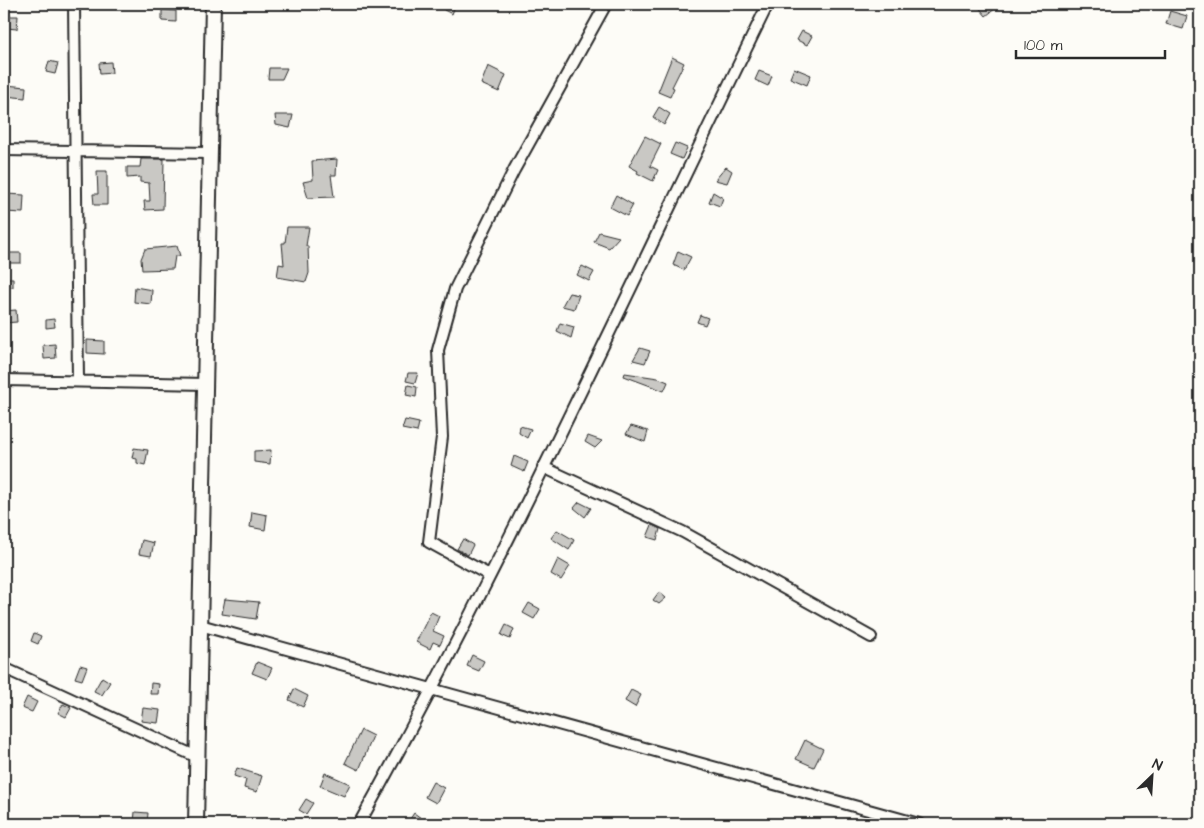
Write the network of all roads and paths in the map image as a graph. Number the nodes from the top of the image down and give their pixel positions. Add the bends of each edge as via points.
1 (74, 4) edge
2 (213, 4) edge
3 (606, 4) edge
4 (768, 4) edge
5 (4, 150) edge
6 (76, 152) junction
7 (211, 152) junction
8 (4, 380) edge
9 (78, 380) junction
10 (206, 384) junction
11 (543, 467) junction
12 (489, 575) junction
13 (200, 625) junction
14 (871, 637) dead end
15 (4, 668) edge
16 (432, 689) junction
17 (197, 757) junction
18 (196, 824) edge
19 (359, 824) edge
20 (919, 824) edge

1 - 6 street
2 - 7 main road
3 - 12 street via 514,170 454,289 438,350 442,437 429,542
4 - 11 street
5 - 6 street
6 - 7 street
6 - 9 street
7 - 10 main road
8 - 9 street
9 - 10 street
10 - 13 main road
11 - 12 street
11 - 14 street via 683,532
12 - 16 street
13 - 16 street
13 - 17 main road
15 - 17 street
16 - 19 street
16 - 20 street
17 - 18 main road

